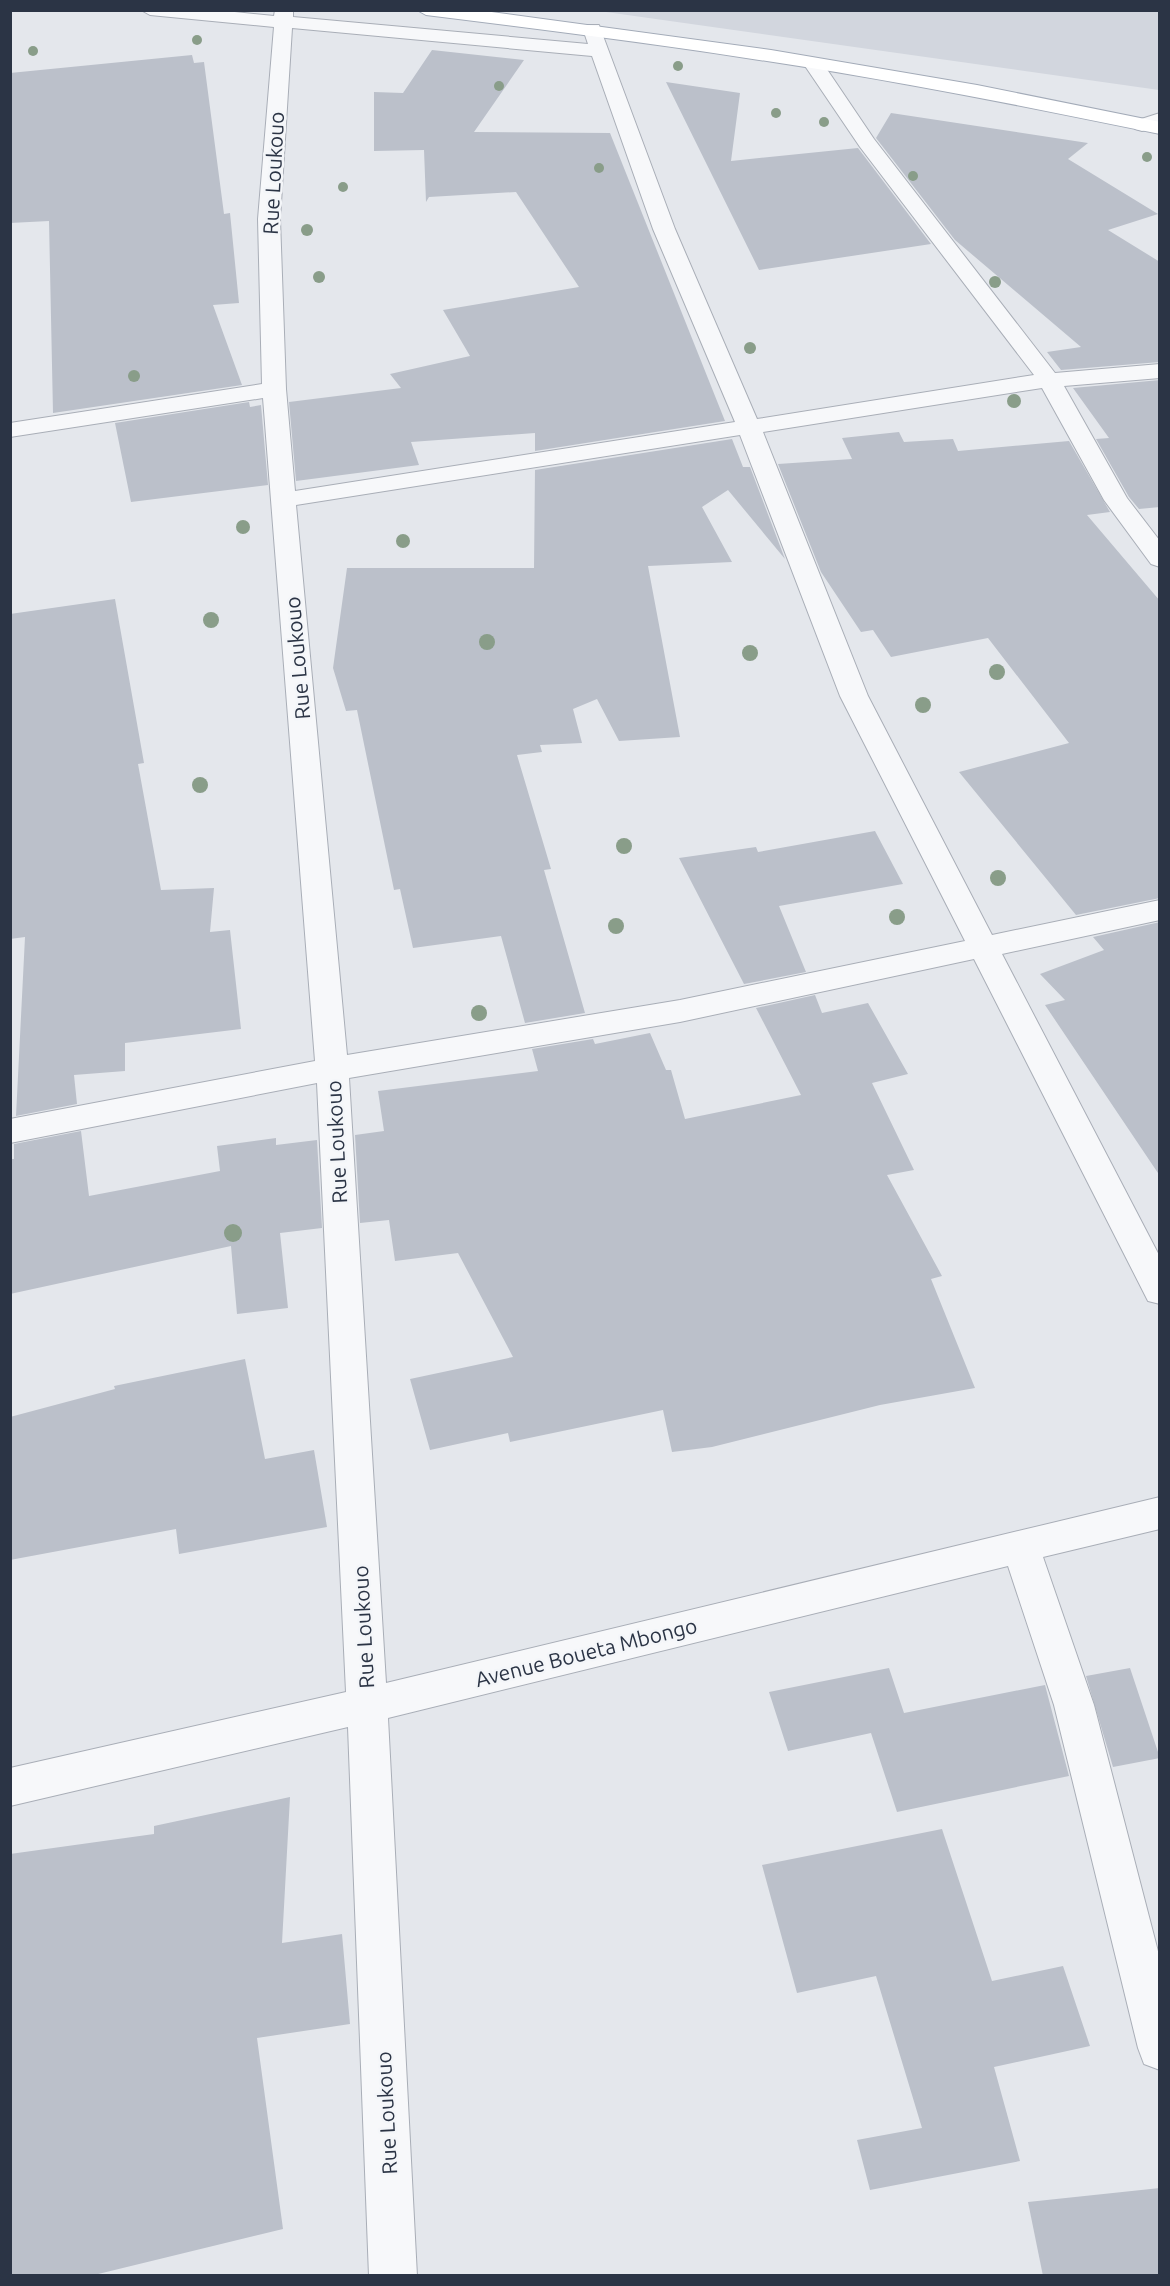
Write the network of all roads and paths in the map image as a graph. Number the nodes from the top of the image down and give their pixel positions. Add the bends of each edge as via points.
1 (150, 10) edge
2 (426, 10) edge
3 (283, 16) edge
4 (596, 40) junction
5 (813, 63) junction
6 (1154, 124) edge
7 (1160, 370) edge
8 (1049, 380) junction
9 (274, 389) junction
10 (749, 427) junction
11 (10, 430) edge
12 (283, 500) junction
13 (1160, 559) edge
14 (1160, 910) edge
15 (985, 947) junction
16 (332, 1069) junction
17 (10, 1131) edge
18 (1160, 1291) edge
19 (1160, 1513) edge
20 (1021, 1548) junction
21 (367, 1705) junction
22 (10, 1787) edge
23 (1160, 2048) edge
24 (393, 2276) edge

1 - 3 street
2 - 4 main road
3 - 4 street
3 - 9 street, Rue Loukouo via 268,219
4 - 5 main road
4 - 10 street via 664,229
5 - 6 main road
5 - 8 street via 867,142
7 - 8 street
8 - 10 street
8 - 13 street via 1116,500
9 - 11 street
9 - 12 street, Rue Loukouo
10 - 12 street
10 - 15 street via 854,696
12 - 16 street, Rue Loukouo
14 - 15 street
15 - 16 street via 680,1011
15 - 18 street
16 - 17 street
16 - 21 street, Rue Loukouo
19 - 20 street, Avenue Boueta Mbongo
20 - 21 street, Avenue Boueta Mbongo
20 - 23 street via 1074,1705
21 - 22 street, Avenue Boueta Mbongo
21 - 24 street, Rue Loukouo

